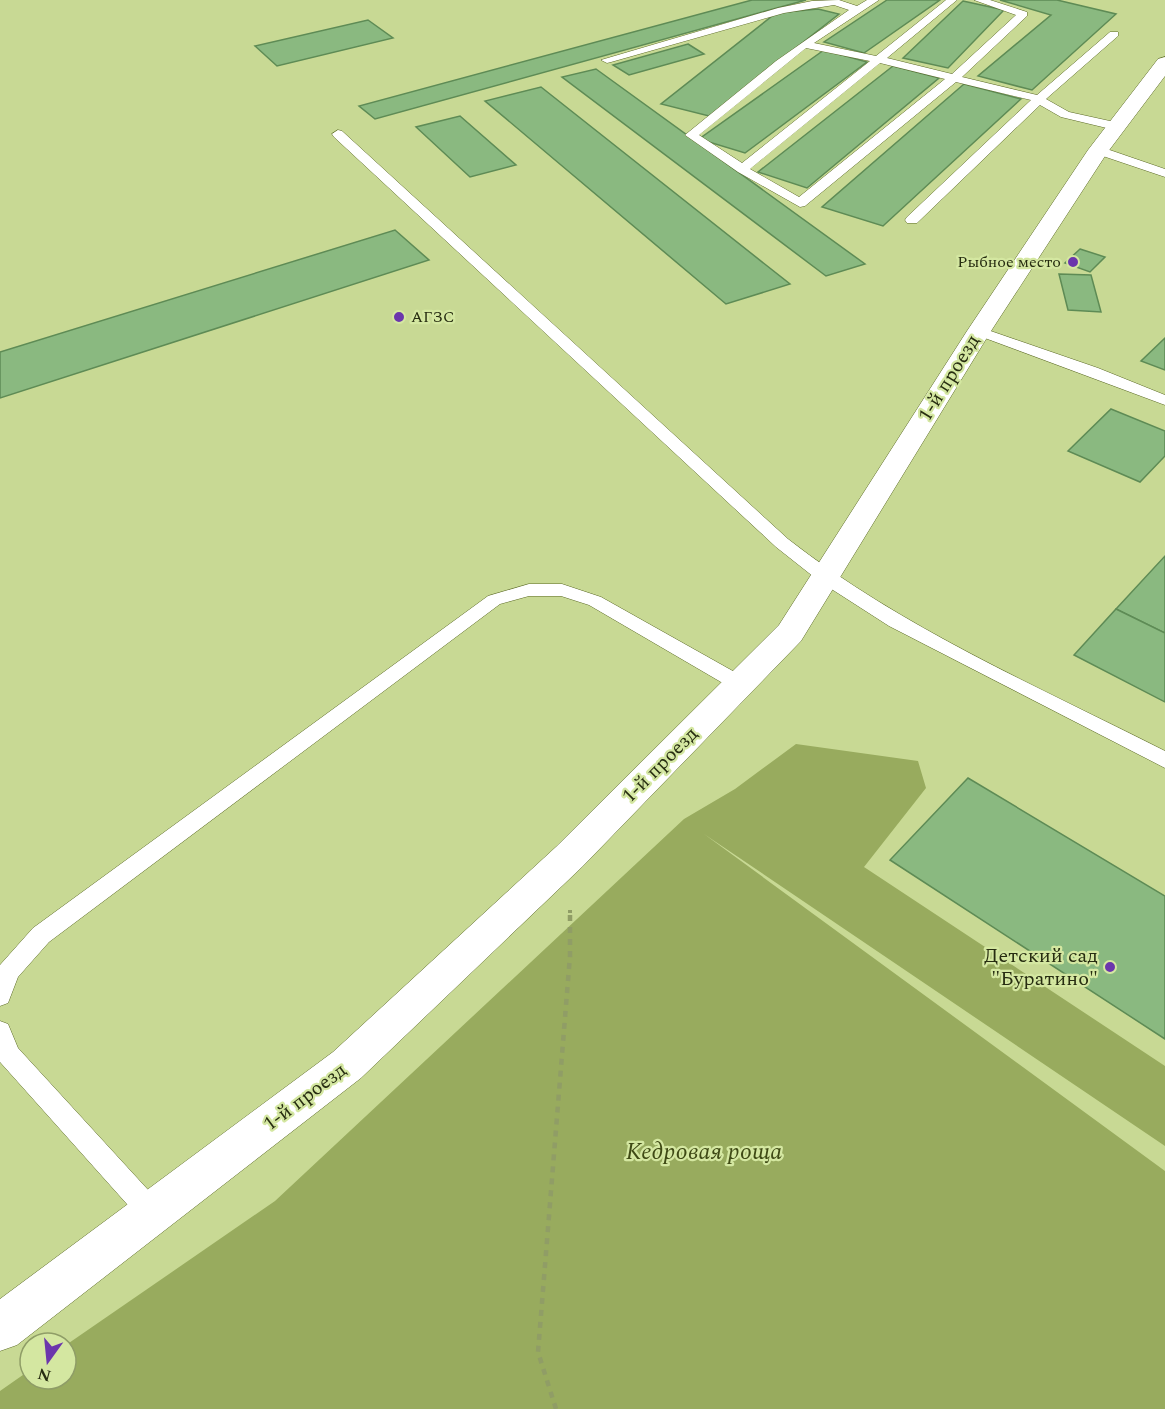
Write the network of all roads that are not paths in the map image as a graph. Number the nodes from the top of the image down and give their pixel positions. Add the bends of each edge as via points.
1 (874, 0) edge
2 (952, 0) edge
3 (979, 0) edge
4 (857, 9) junction
5 (1114, 34) dead end
6 (806, 45) junction
7 (877, 59) junction
8 (607, 60) dead end
9 (1165, 63) edge
10 (954, 78) junction
11 (1040, 99) junction
12 (338, 134) dead end
13 (1106, 138) junction
14 (742, 170) junction
15 (1165, 173) edge
16 (912, 220) dead end
17 (979, 331) junction
18 (1165, 400) edge
19 (825, 577) junction
20 (740, 684) junction
21 (1165, 760) edge
22 (0, 996) edge
23 (0, 1032) edge
24 (152, 1213) junction
25 (0, 1328) edge

1 - 4 lane
2 - 7 lane
3 - 10 lane via 1023,14
4 - 6 lane
4 - 8 lane via 835,2 812,3
5 - 11 lane
6 - 7 lane
6 - 14 lane via 692,135
7 - 10 lane
7 - 14 lane
9 - 13 street, 1-й проезд
10 - 11 lane
10 - 14 lane via 800,203
11 - 13 lane
11 - 16 lane
12 - 19 lane via 782,543
13 - 15 lane
13 - 17 street, 1-й проезд
17 - 18 lane
17 - 19 street, 1-й проезд
19 - 20 street, 1-й проезд via 790,633
19 - 21 lane via 896,622
20 - 22 lane via 595,601 562,590 529,590 494,600 41,935 8,972
20 - 24 street, 1-й проезд via 570,856 347,1065
23 - 24 lane via 8,1054
24 - 25 street, 1-й проезд

